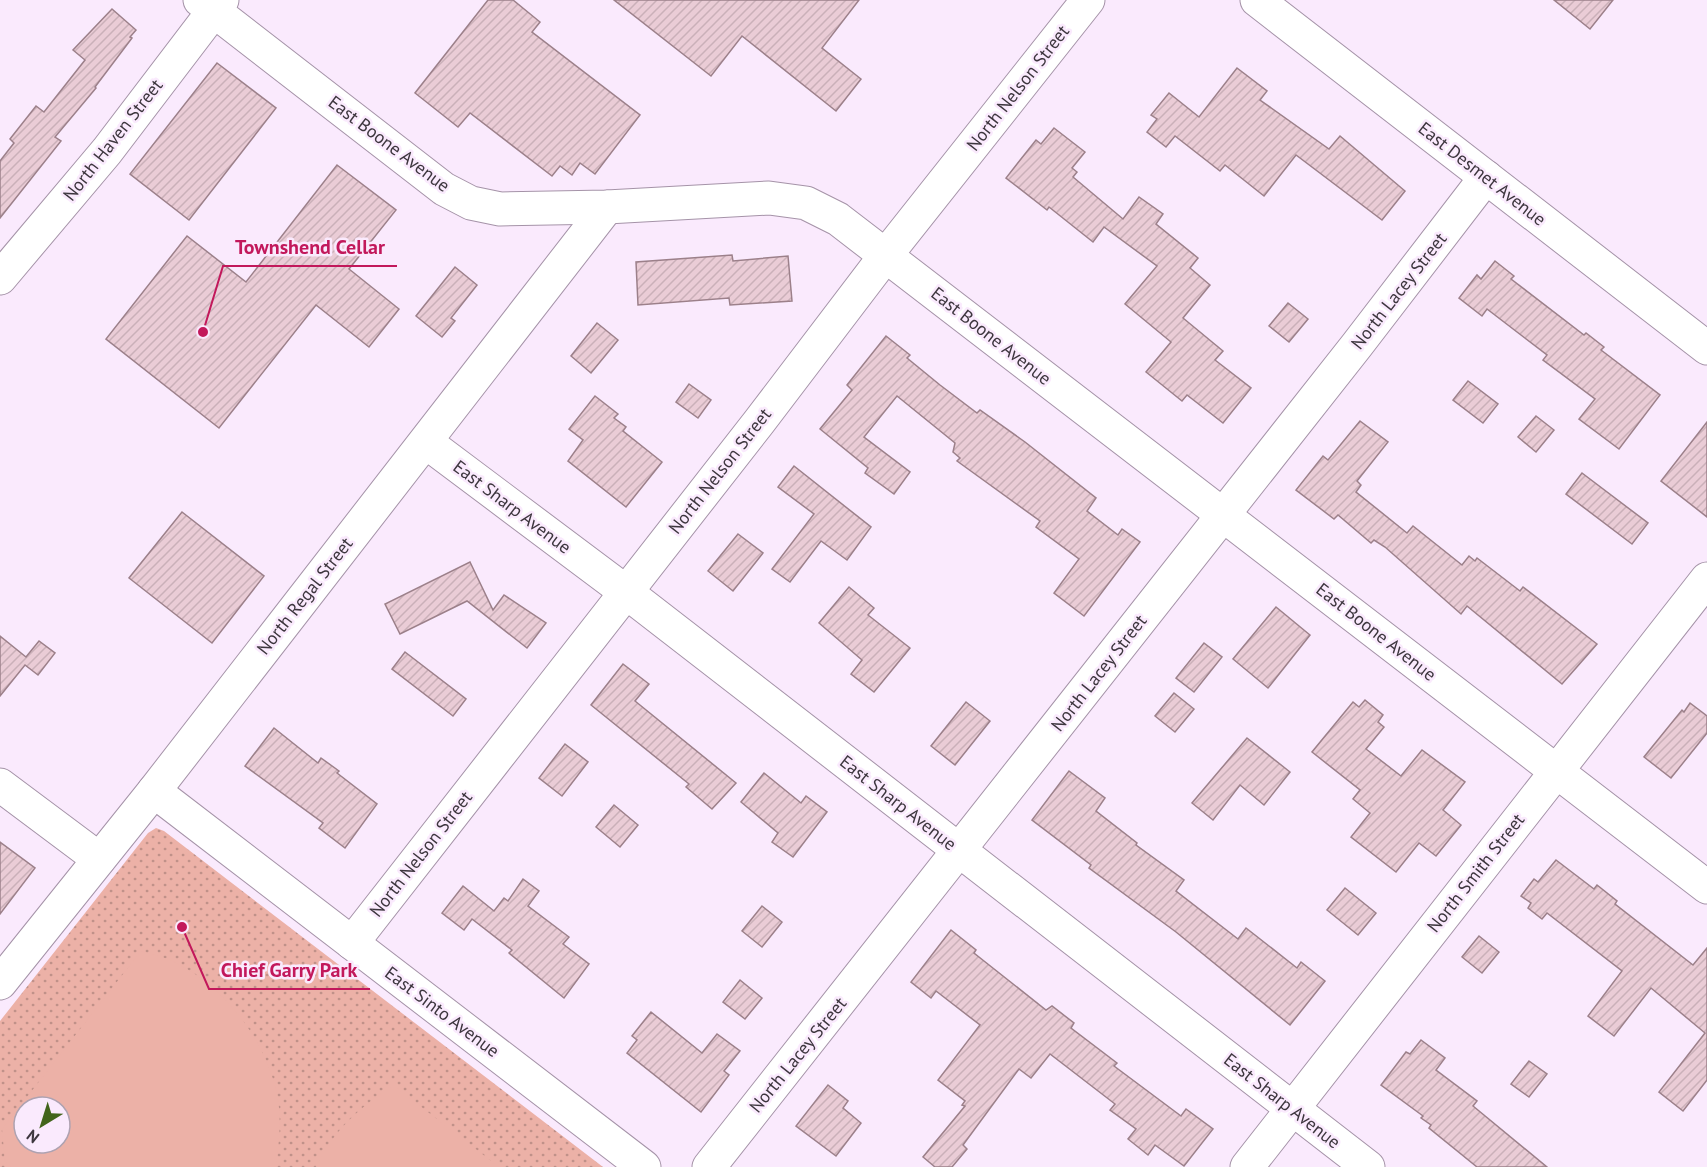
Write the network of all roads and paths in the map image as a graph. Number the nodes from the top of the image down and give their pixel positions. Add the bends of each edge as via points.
1 (1088, 0) edge
2 (1257, 0) edge
3 (212, 4) edge
4 (1486, 177) junction
5 (607, 207) junction
6 (886, 255) junction
7 (0, 278) edge
8 (1707, 348) edge
9 (426, 442) junction
10 (1224, 515) junction
11 (1707, 579) edge
12 (626, 592) junction
13 (1555, 771) junction
14 (0, 785) edge
15 (154, 791) junction
16 (960, 851) junction
17 (99, 859) junction
18 (1707, 887) edge
19 (352, 943) junction
20 (0, 983) edge
21 (1292, 1108) junction
22 (644, 1167) edge
23 (709, 1167) edge
24 (1247, 1167) edge
25 (1368, 1167) edge

1 - 6 street, North Nelson Street
2 - 4 street, East Desmet Avenue
3 - 5 street, East Boone Avenue via 444,189 471,203 500,208
3 - 7 street, North Haven Street via 107,151
4 - 8 street, East Desmet Avenue
4 - 10 street, North Lacey Street
5 - 6 street, East Boone Avenue via 770,198 793,201 838,219
5 - 9 street, North Regal Street
6 - 10 street, East Boone Avenue
6 - 12 street, North Nelson Street
9 - 12 street, East Sharp Avenue
9 - 15 street, North Regal Street
10 - 13 street, East Boone Avenue
10 - 16 street, North Lacey Street
11 - 13 street, North Smith Street
12 - 16 street, East Sharp Avenue
12 - 19 street, North Nelson Street
13 - 18 street, East Boone Avenue
13 - 21 street, North Smith Street
14 - 17 street
15 - 17 street, North Regal Street
15 - 19 street, East Sinto Avenue
16 - 21 street, East Sharp Avenue
16 - 23 street, North Lacey Street
17 - 20 street, North Regal Street
19 - 22 street, East Sinto Avenue
21 - 24 street, North Smith Street
21 - 25 street, East Sharp Avenue

